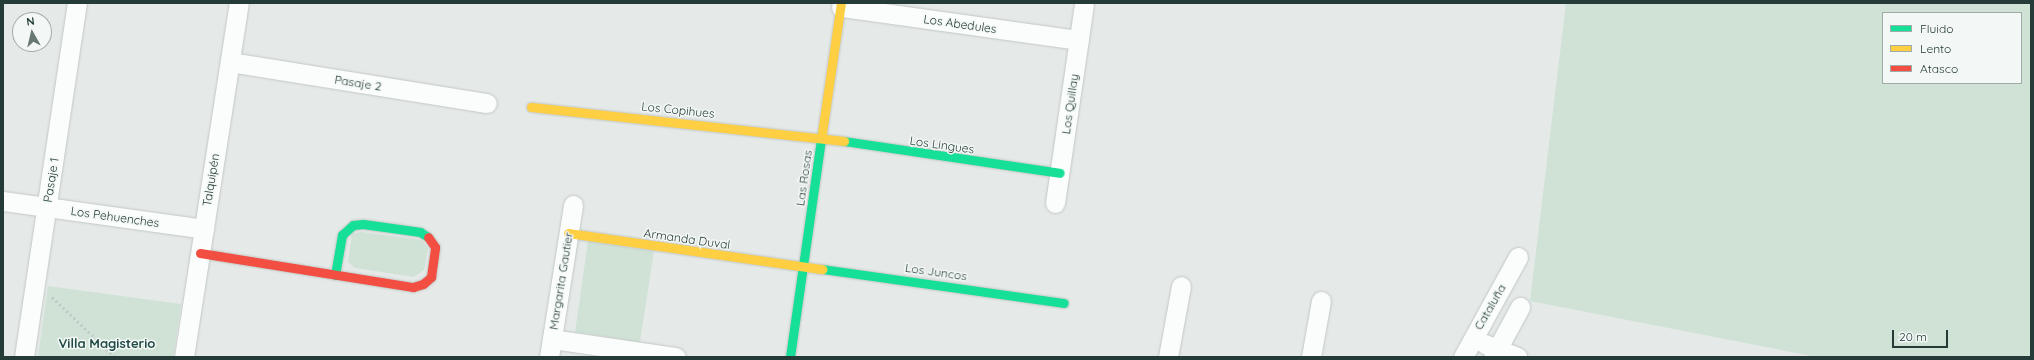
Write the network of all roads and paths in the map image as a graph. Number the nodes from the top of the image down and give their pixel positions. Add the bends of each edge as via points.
1 (77, 3) edge
2 (239, 3) edge
3 (841, 5) edge
4 (1084, 5) dead end
5 (1079, 40) junction
6 (230, 62) junction
7 (487, 103) dead end
8 (531, 107) dead end
9 (822, 138) junction
10 (1060, 173) junction
11 (3, 202) edge
12 (1055, 203) dead end
13 (572, 205) dead end
14 (46, 208) junction
15 (204, 229) junction
16 (568, 233) junction
17 (200, 253) junction
18 (1518, 257) dead end
19 (803, 266) junction
20 (335, 275) junction
21 (35, 282) junction
22 (1181, 286) dead end
23 (1321, 300) dead end
24 (1064, 303) dead end
25 (1520, 307) dead end
26 (1473, 338) junction
27 (550, 348) edge
28 (1494, 353) edge
29 (24, 357) edge
30 (115, 357) edge
31 (184, 357) edge
32 (676, 357) edge
33 (790, 357) edge
34 (1168, 357) edge
35 (1311, 357) edge
36 (1463, 357) edge
37 (1517, 357) edge

1 - 14 street, Pasaje 1
2 - 6 street, Talquipén
3 - 5 street, Los Abedules
3 - 9 street, Las Rosas
4 - 5 street, Los Quillay
5 - 10 street, Los Quillay
6 - 7 street, Pasaje 2
6 - 15 street, Talquipén
8 - 9 street, Los Copihues
9 - 10 street, Los Lingues
9 - 19 street, Las Rosas
10 - 12 street, Los Quillay
11 - 14 street, Los Pehuenches
13 - 16 street, Margarita Gautier
14 - 15 street, Los Pehuenches
14 - 21 street, Pasaje 1
15 - 17 street, Talquipén
16 - 19 street, Armanda Duval
16 - 27 street, Margarita Gautier
17 - 20 street
17 - 31 street, Talquipén
18 - 26 street, Cataluña
19 - 24 street, Los Juncos
19 - 33 street, Las Rosas
20 - 20 street via 342,235 353,225 363,224 420,232 430,238 435,247 433,272 428,281 418,286
21 - 29 street, Pasaje 1
21 - 30 path
22 - 34 street
23 - 35 street
25 - 28 street
26 - 28 street
26 - 36 street, Cataluña
27 - 32 street
28 - 37 street

